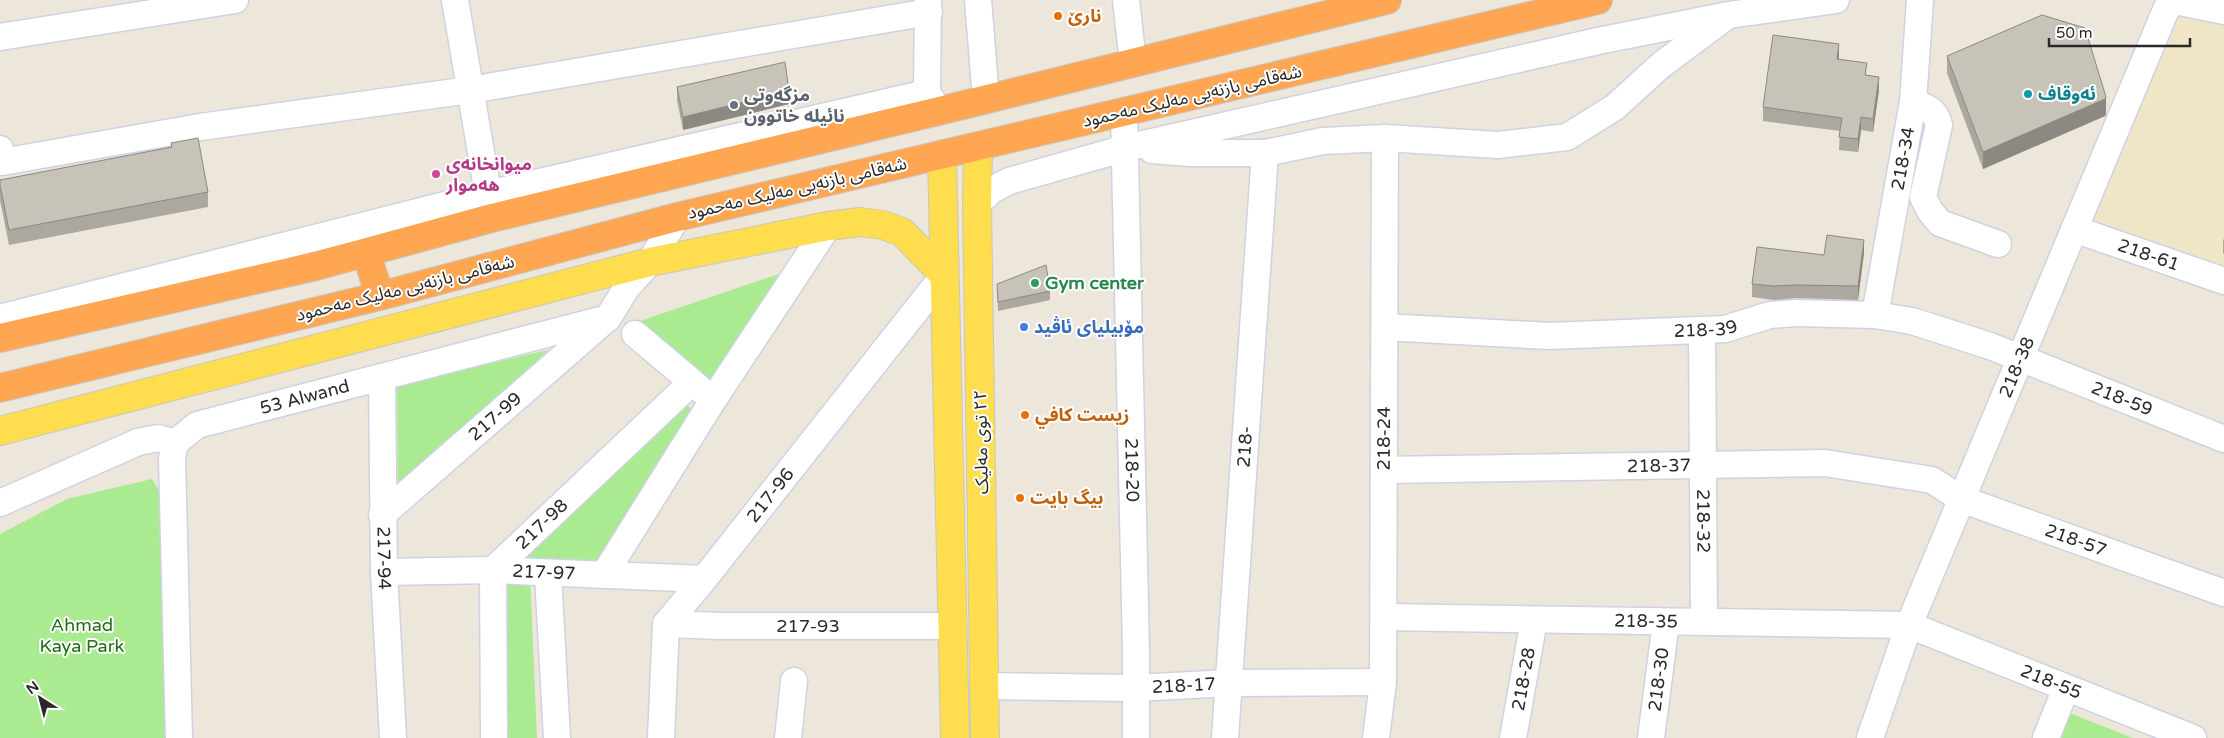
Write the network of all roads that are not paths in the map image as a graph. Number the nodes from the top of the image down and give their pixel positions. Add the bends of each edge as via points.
1 (236, 0) edge
2 (455, 0) edge
3 (978, 0) edge
4 (1126, 0) edge
5 (1387, 0) edge
6 (1598, 0) edge
7 (1836, 0) edge
8 (1920, 0) edge
9 (2170, 0) edge
10 (928, 6) edge
11 (2224, 10) edge
12 (1729, 15) junction
13 (0, 37) edge
14 (1133, 63) junction
15 (470, 90) junction
16 (986, 99) junction
17 (933, 102) junction
18 (1913, 102) junction
19 (1124, 112) junction
20 (1385, 138) junction
21 (978, 147) junction
22 (1126, 148) junction
23 (0, 150) edge
24 (942, 154) junction
25 (1265, 154) junction
26 (977, 204) junction
27 (490, 206) junction
28 (676, 217) junction
29 (828, 226) junction
30 (2074, 229) junction
31 (1998, 244) dead end
32 (366, 253) junction
33 (650, 262) junction
34 (316, 266) junction
35 (944, 276) junction
36 (2224, 281) edge
37 (380, 296) junction
38 (324, 309) junction
39 (1875, 316) junction
40 (0, 318) edge
41 (608, 318) junction
42 (1385, 327) junction
43 (1702, 330) junction
44 (635, 334) dead end
45 (0, 338) edge
46 (2020, 357) junction
47 (382, 378) junction
48 (692, 382) junction
49 (0, 388) edge
50 (713, 400) junction
51 (0, 431) edge
52 (2224, 439) edge
53 (175, 443) junction
54 (1703, 465) junction
55 (1384, 470) junction
56 (1932, 480) joint
57 (1961, 499) junction
58 (0, 503) edge
59 (382, 514) junction
60 (492, 570) junction
61 (384, 572) junction
62 (548, 574) junction
63 (604, 575) junction
64 (704, 579) junction
65 (2224, 593) edge
66 (1384, 616) junction
67 (1534, 620) junction
68 (1666, 622) junction
69 (1704, 622) junction
70 (666, 624) junction
71 (1908, 625) junction
72 (952, 626) junction
73 (794, 681) dead end
74 (1383, 682) junction
75 (1229, 683) junction
76 (984, 686) junction
77 (1136, 688) junction
78 (2066, 688) junction
79 (178, 738) edge
80 (393, 738) edge
81 (494, 738) edge
82 (557, 738) edge
83 (661, 738) edge
84 (788, 738) edge
85 (954, 738) edge
86 (985, 738) edge
87 (1136, 738) edge
88 (1225, 738) edge
89 (1376, 738) edge
90 (1513, 738) edge
91 (1651, 738) edge
92 (1870, 738) edge
93 (2046, 738) edge
94 (2193, 738) edge

1 - 13 street
2 - 15 street
3 - 16 street
4 - 14 street
5 - 14 highway
6 - 19 highway, شەقامی بازنەیی مەلیک مەحمود
7 - 12 street
8 - 18 street, 218-34
9 - 11 street
9 - 30 street, 218-38
10 - 15 street
10 - 17 street
12 - 20 street via 1660,65 1615,107 1567,137 1498,144
12 - 22 street via 1598,40
14 - 16 highway
15 - 23 street via 200,127 2,162
15 - 27 street
16 - 17 highway
17 - 27 highway
18 - 31 street via 1931,109 1939,125 1924,198 1930,211 1940,224
18 - 39 street, 218-34
19 - 21 highway, شەقامی بازنەیی مەلیک مەحمود
19 - 22 street, 218-20
20 - 25 street via 1323,141
20 - 42 street, 218-24
21 - 24 highway, شەقامی بازنەیی مەلیک مەحمود
21 - 26 main road, ٢٢ توی مەلیک
22 - 25 street
22 - 26 street via 1009,181 992,190
22 - 77 street, 218-20
24 - 28 highway, شەقامی بازنەیی مەلیک مەحمود
24 - 35 main road, ٢٢ توی مەلیک
25 - 75 street, 218-
26 - 76 main road, ٢٢ توی مەلیک
27 - 32 highway
27 - 40 street
28 - 33 street
28 - 37 highway, شەقامی بازنەیی مەلیک مەحمود
29 - 33 main road
29 - 35 main road via 860,222 902,232
29 - 50 street
30 - 36 street, 218-61
30 - 46 street, 218-38
32 - 34 highway
32 - 37 highway
33 - 41 street via 627,287
33 - 51 main road
34 - 38 highway
34 - 45 highway
35 - 64 street, 217-96
35 - 72 main road, ٢٢ توی مەلیک
37 - 38 highway, شەقامی بازنەیی مەلیک مەحمود
38 - 49 highway, شەقامی بازنەیی مەلیک مەحمود
39 - 43 street, 218-39 via 1770,315 1725,329
39 - 46 street, 218-39 via 1912,321
41 - 47 street, 53 Alwand
41 - 59 street, 217-99
42 - 43 street, 218-39 via 1549,336
42 - 55 street, 218-24
43 - 54 street, 218-32
44 - 48 street
46 - 52 street, 218-59
46 - 57 street, 218-38
47 - 53 street, 53 Alwand via 197,425
47 - 59 street, 217-94
48 - 50 street
48 - 60 street, 217-98
50 - 63 street
53 - 58 street via 158,438 138,442
53 - 79 street via 172,458
54 - 55 street, 218-37
54 - 56 street, 218-37 via 1825,463
54 - 69 street, 218-32
55 - 66 street, 218-24
56 - 57 street, 218-57
57 - 65 street, 218-57
57 - 71 street, 218-38
59 - 61 street, 217-94
60 - 61 street, 217-97
60 - 62 street, 217-97
60 - 81 street
61 - 80 street, 217-94
62 - 63 street, 217-97
62 - 82 street
63 - 64 street, 217-97
64 - 70 street, 217-96
66 - 67 street, 218-35
66 - 74 street, 218-24
67 - 68 street, 218-35
67 - 90 street, 218-28
68 - 69 street, 218-35
68 - 91 street, 218-30
69 - 71 street, 218-35
70 - 72 street, 217-93
70 - 83 street
71 - 78 street, 218-55
71 - 92 street, 218-38
72 - 85 main road, ٢٢ توی مەلیک
73 - 84 street
74 - 75 street, 218-17
74 - 89 street, 218-24
75 - 77 street, 218-17
75 - 88 street, 218-
76 - 77 street, 218-17
76 - 86 main road, ٢٢ توی مەلیک
77 - 87 street, 218-20
78 - 93 street
78 - 94 street, 218-55

